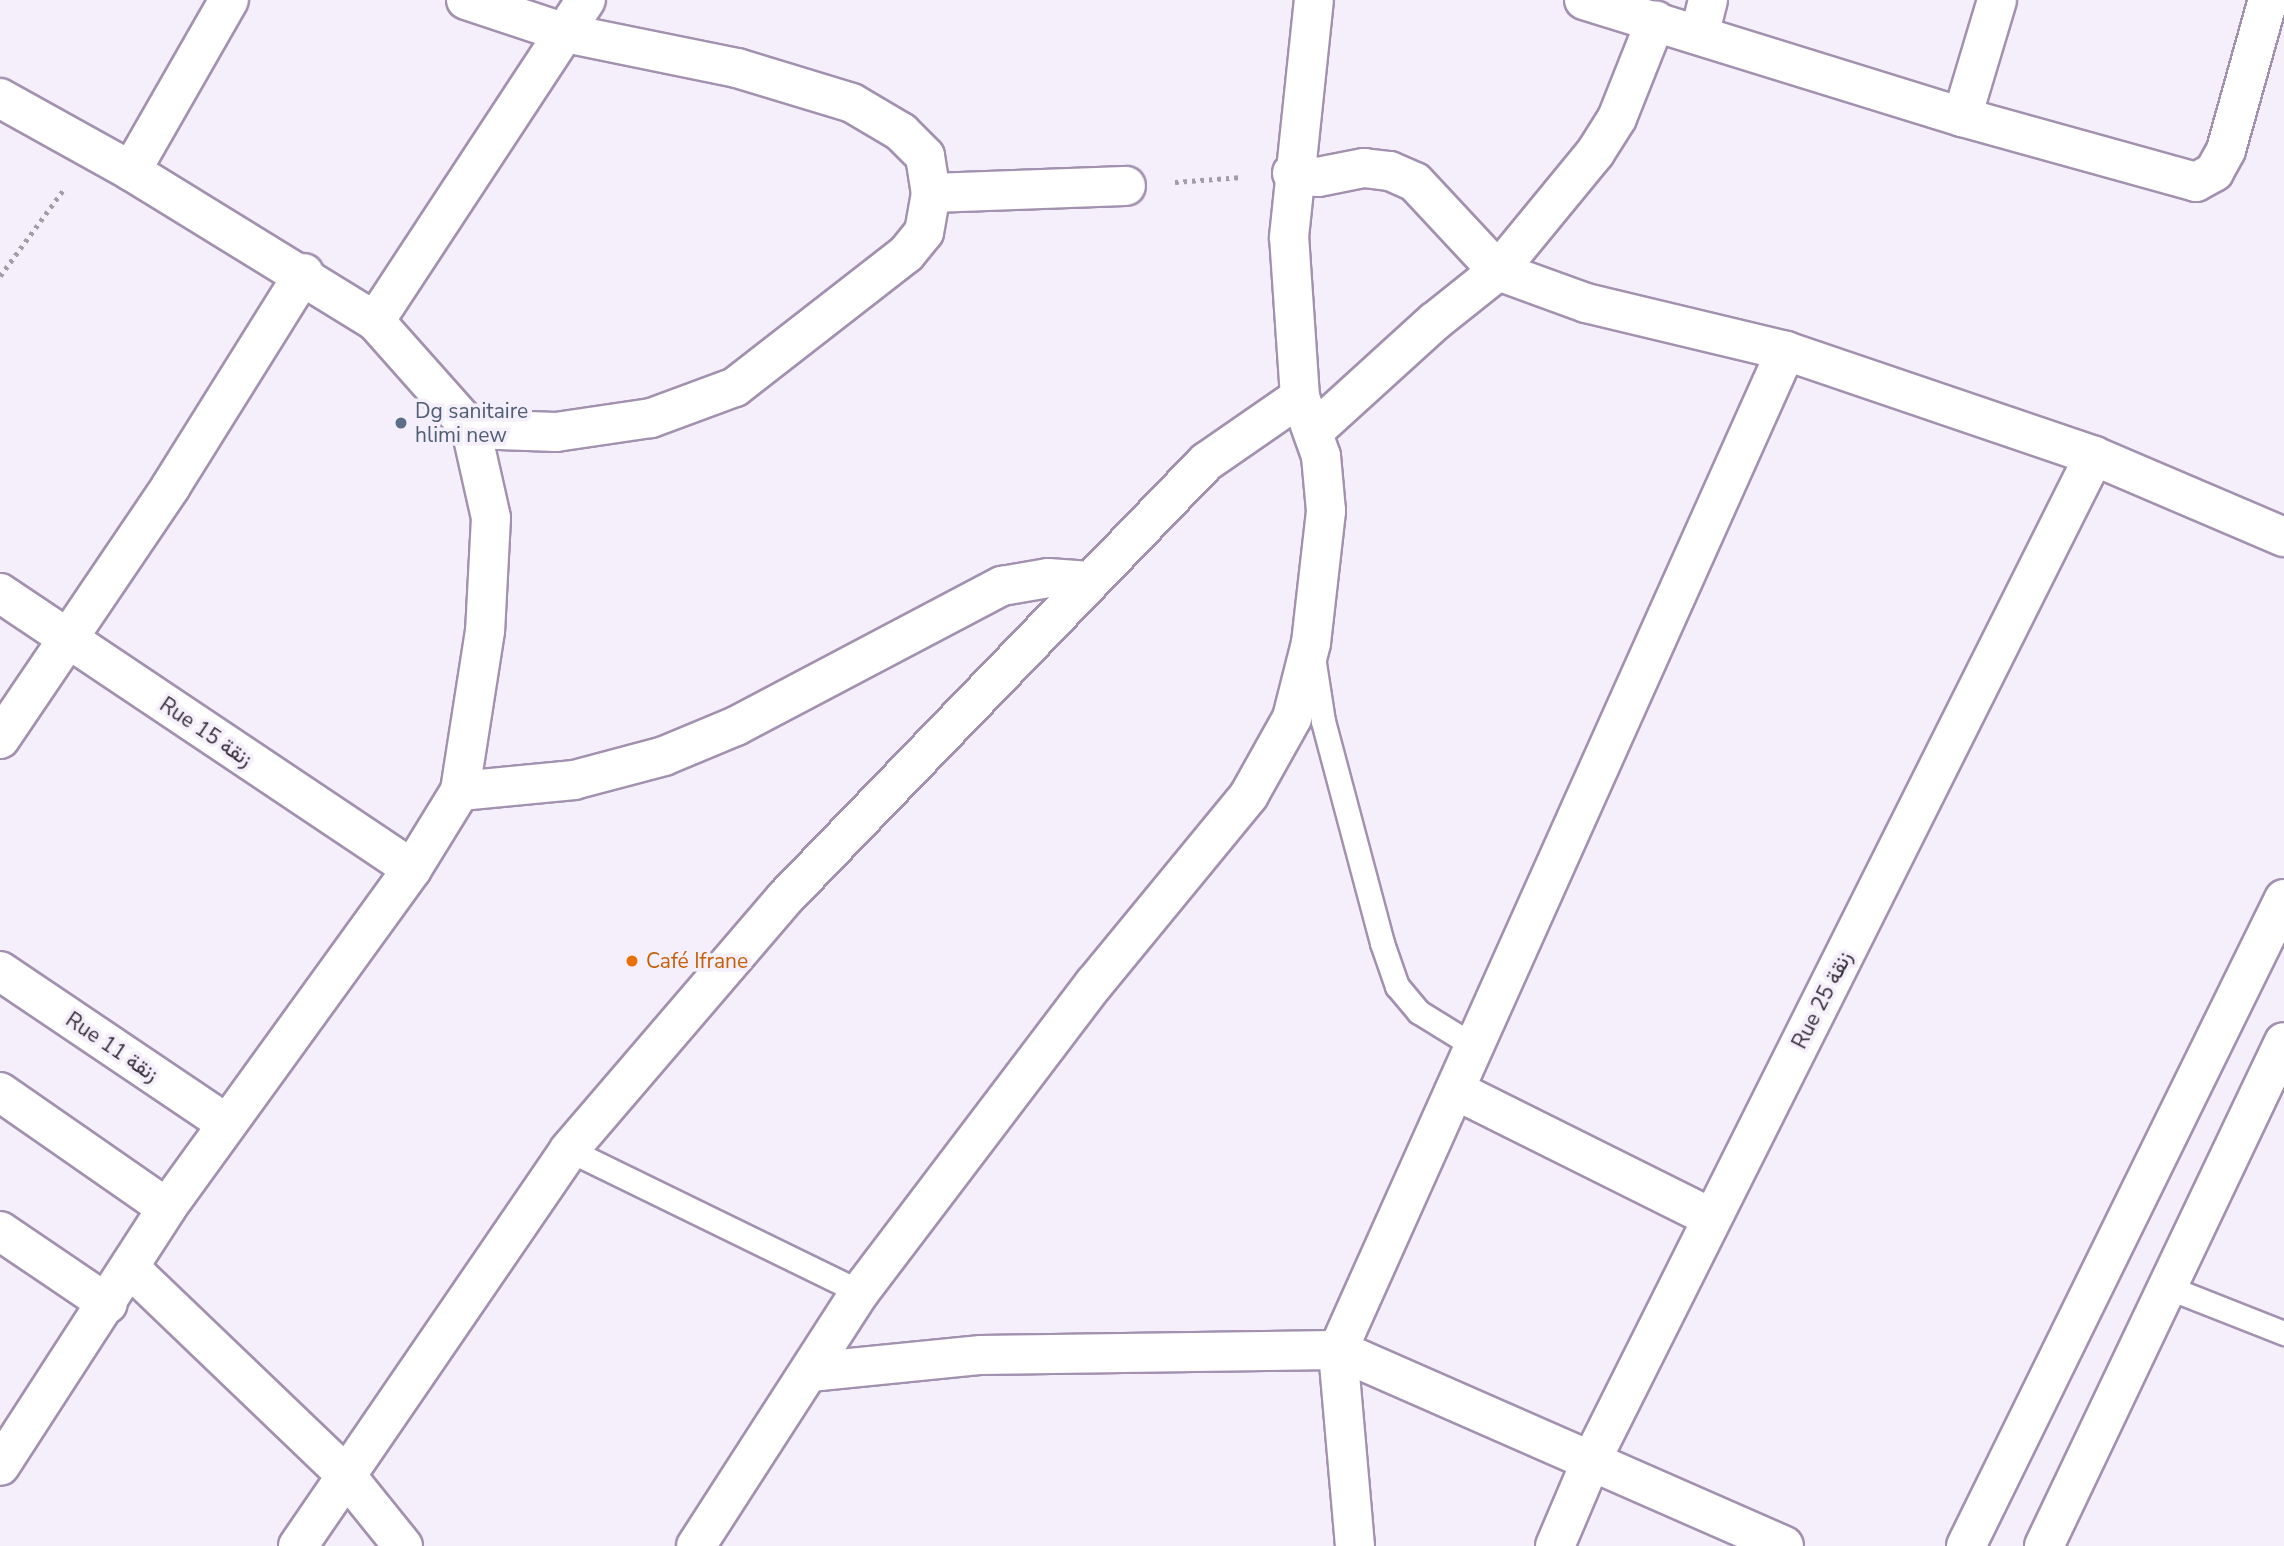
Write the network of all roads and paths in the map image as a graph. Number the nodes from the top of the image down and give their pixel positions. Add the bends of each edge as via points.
1 (229, 0) edge
2 (466, 0) edge
3 (586, 0) edge
4 (1314, 0) edge
5 (1584, 0) edge
6 (1997, 0) edge
7 (2268, 0) edge
8 (1704, 16) edge
9 (1656, 20) junction
10 (565, 33) junction
11 (0, 98) edge
12 (1962, 117) junction
13 (93, 150) junction
14 (131, 171) junction
15 (1292, 173) junction
16 (1126, 186) joint
17 (931, 193) junction
18 (1498, 271) junction
19 (304, 273) junction
20 (0, 276) edge
21 (375, 321) junction
22 (1786, 351) junction
23 (1300, 397) junction
24 (471, 429) junction
25 (1313, 432) junction
26 (2094, 456) junction
27 (2284, 537) edge
28 (1087, 581) junction
29 (0, 593) edge
30 (68, 639) junction
31 (1311, 643) junction
32 (0, 739) edge
33 (460, 791) junction
34 (412, 869) junction
35 (2284, 898) edge
36 (0, 971) edge
37 (2284, 1042) edge
38 (1474, 1046) junction
39 (1455, 1090) junction
40 (0, 1092) edge
41 (225, 1124) junction
42 (569, 1150) junction
43 (167, 1208) junction
44 (1712, 1218) junction
45 (0, 1231) edge
46 (131, 1269) junction
47 (2167, 1287) junction
48 (860, 1292) junction
49 (108, 1304) junction
50 (2284, 1333) edge
51 (1338, 1350) junction
52 (810, 1372) junction
53 (1592, 1459) junction
54 (0, 1466) edge
55 (344, 1473) junction
56 (298, 1546) edge
57 (403, 1546) edge
58 (695, 1546) edge
59 (1355, 1546) edge
60 (1555, 1546) edge
61 (1784, 1546) edge
62 (1966, 1546) edge
63 (2044, 1546) edge

1 - 14 street
2 - 10 street
3 - 10 street
4 - 15 street
5 - 9 street
6 - 12 street
7 - 12 street via 2226,150 2218,167 2202,181 2177,179
8 - 9 street
8 - 12 street
9 - 18 street via 1617,118 1595,153
10 - 17 street via 737,68 852,103 901,132 925,156
10 - 21 street
11 - 13 street
13 - 14 street
13 - 20 path
14 - 19 street
15 - 16 path
15 - 18 street via 1318,177 1364,168 1390,171 1415,181
15 - 23 street via 1289,237
16 - 17 street
17 - 24 street via 924,232 906,254 735,387 651,418 556,432
18 - 22 street via 1586,303
18 - 25 street via 1434,322
19 - 21 street
19 - 30 street
21 - 24 street
22 - 26 street
22 - 38 street
23 - 25 street
23 - 28 street via 1206,462
24 - 33 street via 491,518 485,631
25 - 31 street via 1321,456 1326,511
26 - 27 street
26 - 44 street, Rue 25 زنقة
28 - 33 street via 1048,578 1002,586 736,726 664,756 574,780
28 - 42 street via 785,898
29 - 30 street, Rue 15 زنقة
30 - 32 street
30 - 34 street, Rue 15 زنقة
31 - 38 lane via 1323,721 1397,986 1419,1012
31 - 48 street via 1292,718 1249,795 1094,984
33 - 34 street
34 - 41 street
35 - 62 street
36 - 41 street, Rue 11 زنقة
37 - 47 street
38 - 39 street
39 - 44 street
39 - 51 street
40 - 43 street
41 - 43 street
42 - 48 lane
42 - 55 street
43 - 46 street
44 - 53 street, Rue 25 زنقة
45 - 49 street
46 - 49 street
46 - 55 street
47 - 50 lane
47 - 63 street
48 - 52 street
49 - 54 street
51 - 52 street via 981,1355
51 - 53 street
51 - 59 street
52 - 58 street
53 - 60 street, Rue 25 زنقة
53 - 61 street
55 - 56 street
55 - 57 street

